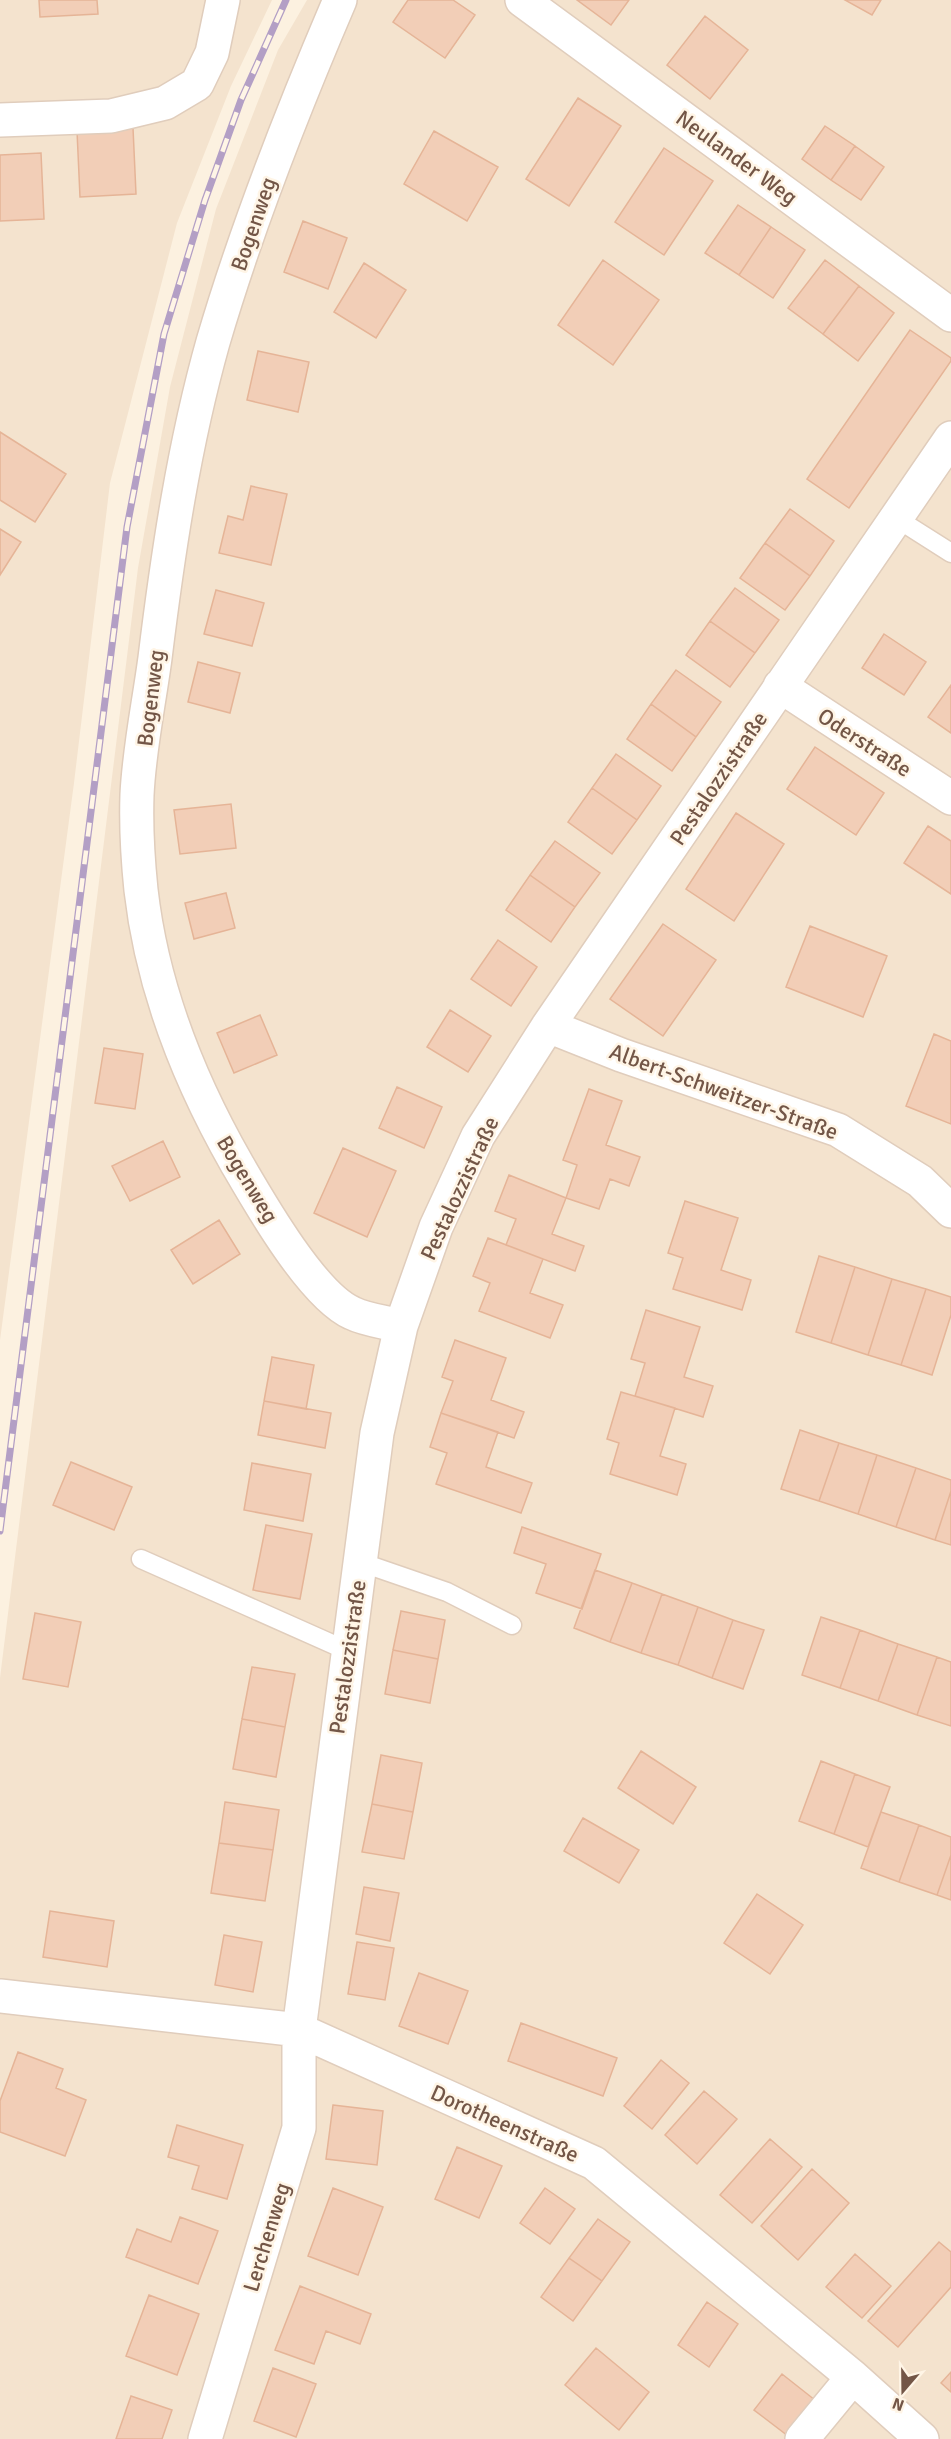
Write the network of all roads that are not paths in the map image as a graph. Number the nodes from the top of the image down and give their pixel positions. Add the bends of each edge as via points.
1 (223, 0) edge
2 (339, 0) edge
3 (539, 5) edge
4 (0, 120) edge
5 (951, 315) edge
6 (951, 438) edge
7 (896, 518) junction
8 (951, 553) edge
9 (780, 686) junction
10 (951, 798) edge
11 (548, 1026) junction
12 (951, 1210) edge
13 (401, 1326) junction
14 (141, 1559) dead end
15 (360, 1562) junction
16 (512, 1625) dead end
17 (348, 1651) junction
18 (0, 1996) edge
19 (299, 2030) junction
20 (854, 2378) junction
21 (204, 2439) edge
22 (802, 2439) edge
23 (922, 2439) edge

1 - 4 street via 212,53 197,84 165,103 111,116
2 - 13 street, Bogenweg via 248,235 213,343 185,459 165,578 137,796 141,890 157,976 184,1056 220,1134 264,1212 323,1291 350,1312
3 - 5 street, Neulander Weg
6 - 7 street, Pestalozzistraße
7 - 8 lane
7 - 9 street, Pestalozzistraße
9 - 10 street, Oderstraße
9 - 11 street, Pestalozzistraße
11 - 12 street, Albert-Schweitzer-Straße via 838,1130 920,1181
11 - 13 street, Pestalozzistraße via 478,1136 436,1227
13 - 15 street, Pestalozzistraße via 377,1433
14 - 17 lane
15 - 16 lane via 447,1592
15 - 17 street, Pestalozzistraße
17 - 19 street, Pestalozzistraße
18 - 19 street, Dorotheenstraße
19 - 20 street, Dorotheenstraße via 594,2163
19 - 21 street, Lerchenweg via 299,2128
20 - 22 street
20 - 23 street, Dorotheenstraße

